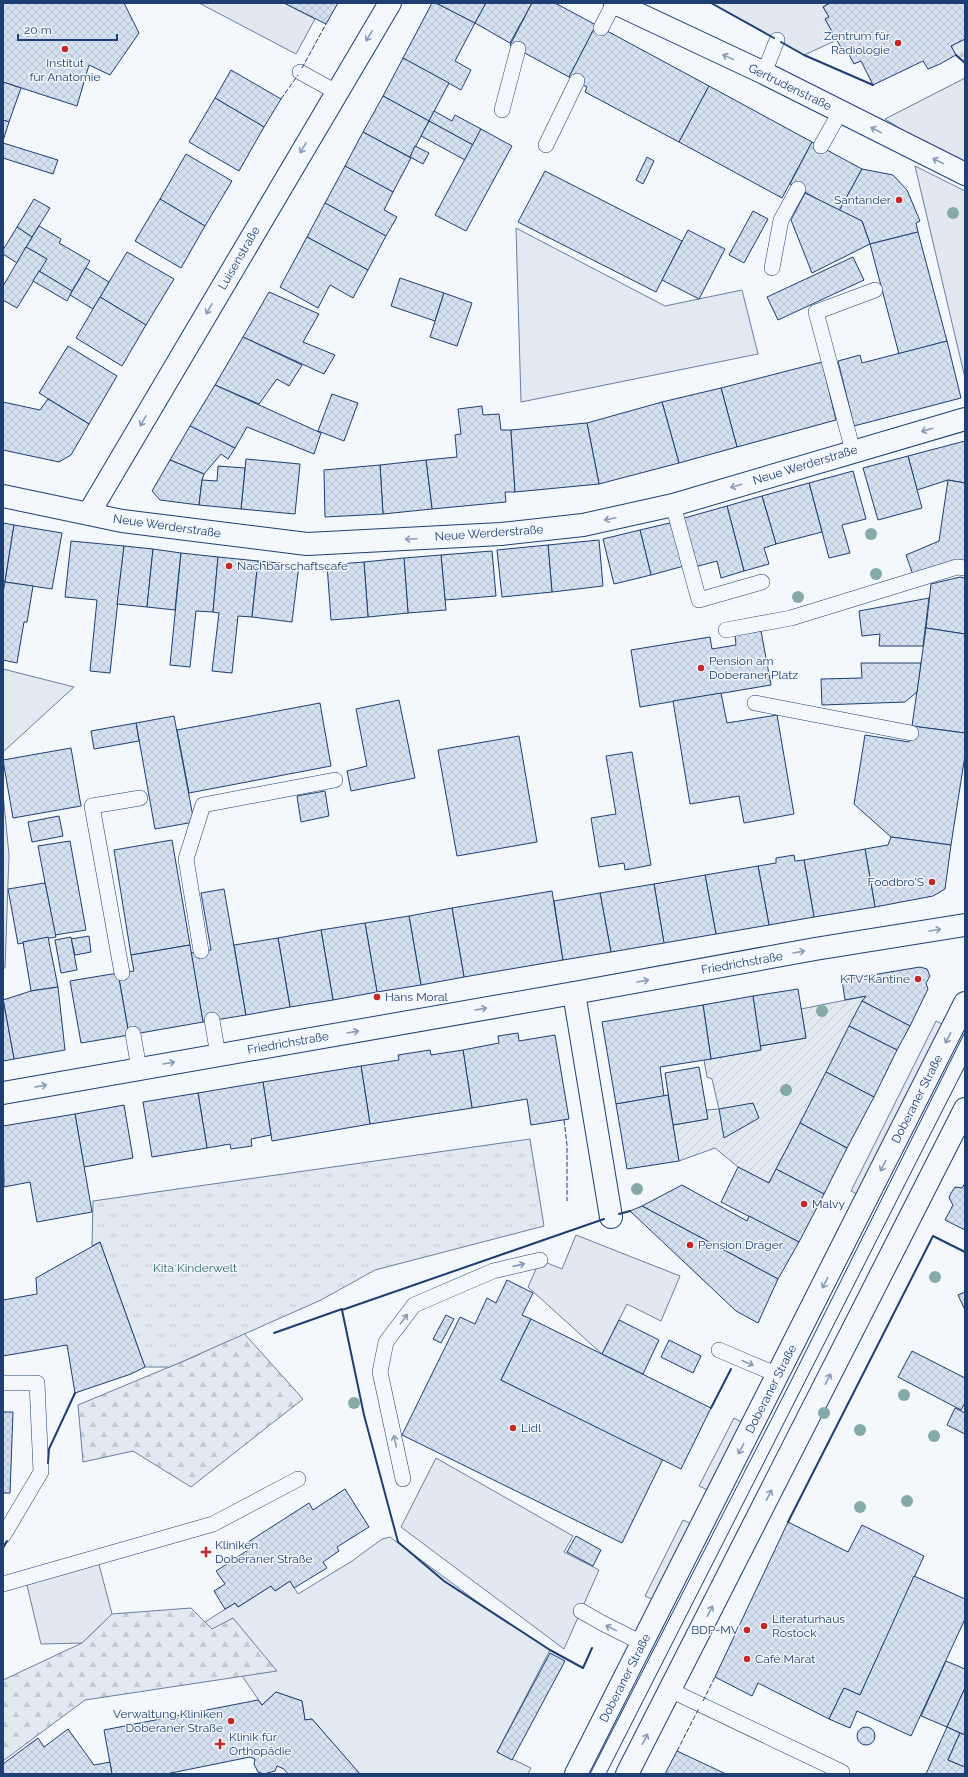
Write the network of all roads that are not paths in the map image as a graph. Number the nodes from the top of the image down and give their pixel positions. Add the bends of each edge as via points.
1 (390, 3) edge
2 (614, 3) edge
3 (602, 28) dead end
4 (777, 40) dead end
5 (518, 49) dead end
6 (300, 72) dead end
7 (764, 74) junction
8 (577, 81) dead end
9 (336, 92) junction
10 (502, 110) dead end
11 (840, 112) junction
12 (546, 145) dead end
13 (821, 146) dead end
14 (965, 174) edge
15 (798, 189) dead end
16 (772, 268) dead end
17 (875, 290) dead end
18 (965, 419) edge
19 (853, 451) junction
20 (3, 496) edge
21 (672, 505) junction
22 (89, 513) junction
23 (965, 568) edge
24 (762, 582) dead end
25 (726, 630) dead end
26 (755, 703) dead end
27 (911, 733) dead end
28 (335, 780) dead end
29 (140, 798) dead end
30 (963, 929) edge
31 (201, 951) dead end
32 (122, 972) dead end
33 (574, 994) junction
34 (965, 1003) edge
35 (212, 1020) dead end
36 (133, 1034) dead end
37 (218, 1055) junction
38 (139, 1069) junction
39 (3, 1093) edge
40 (965, 1108) edge
41 (611, 1217) dead end
42 (540, 1260) dead end
43 (719, 1350) dead end
44 (778, 1376) junction
45 (3, 1383) edge
46 (298, 1479) dead end
47 (403, 1479) dead end
48 (3, 1536) edge
49 (3, 1584) edge
50 (581, 1611) dead end
51 (642, 1643) junction
52 (670, 1690) junction
53 (576, 1774) edge
54 (627, 1774) edge
55 (841, 1774) edge

1 -> 9 street, Luisenstraße
2 - 3 lane
7 -> 2 street, Gertrudenstraße
4 - 7 lane
5 - 10 lane
6 - 9 lane
7 - 11 street, Gertrudenstraße
8 - 12 lane
9 -> 22 street, Luisenstraße
11 - 13 lane
14 -> 11 street, Gertrudenstraße
15 - 16 lane via 781,220
17 - 19 lane via 816,312
18 -> 19 street, Neue Werderstraße
19 -> 21 street, Neue Werderstraße
20 - 22 street, Neue Werderstraße
21 -> 22 street, Neue Werderstraße via 583,525 501,534 307,544 122,521
21 - 24 lane via 699,600
23 - 25 lane via 958,567 791,618
26 - 27 lane
28 - 31 lane via 203,805 186,859
29 - 32 lane via 92,806
33 -> 30 street, Friedrichstraße via 815,949 911,934
37 -> 33 street, Friedrichstraße
33 - 41 street
34 -> 44 street, Doberaner Straße
35 - 37 lane
36 - 38 lane
38 -> 37 street, Friedrichstraße
39 -> 38 street, Friedrichstraße
52 -> 40 street
47 -> 42 lane via 380,1372 386,1342 414,1305 493,1271
43 -> 44 lane
44 -> 51 street, Doberaner Straße
45 - 48 lane via 37,1383 41,1472
46 - 49 lane via 213,1524
51 -> 50 lane
51 - 53 street, Doberaner Straße
54 -> 52 street
52 - 55 lane via 842,1772

